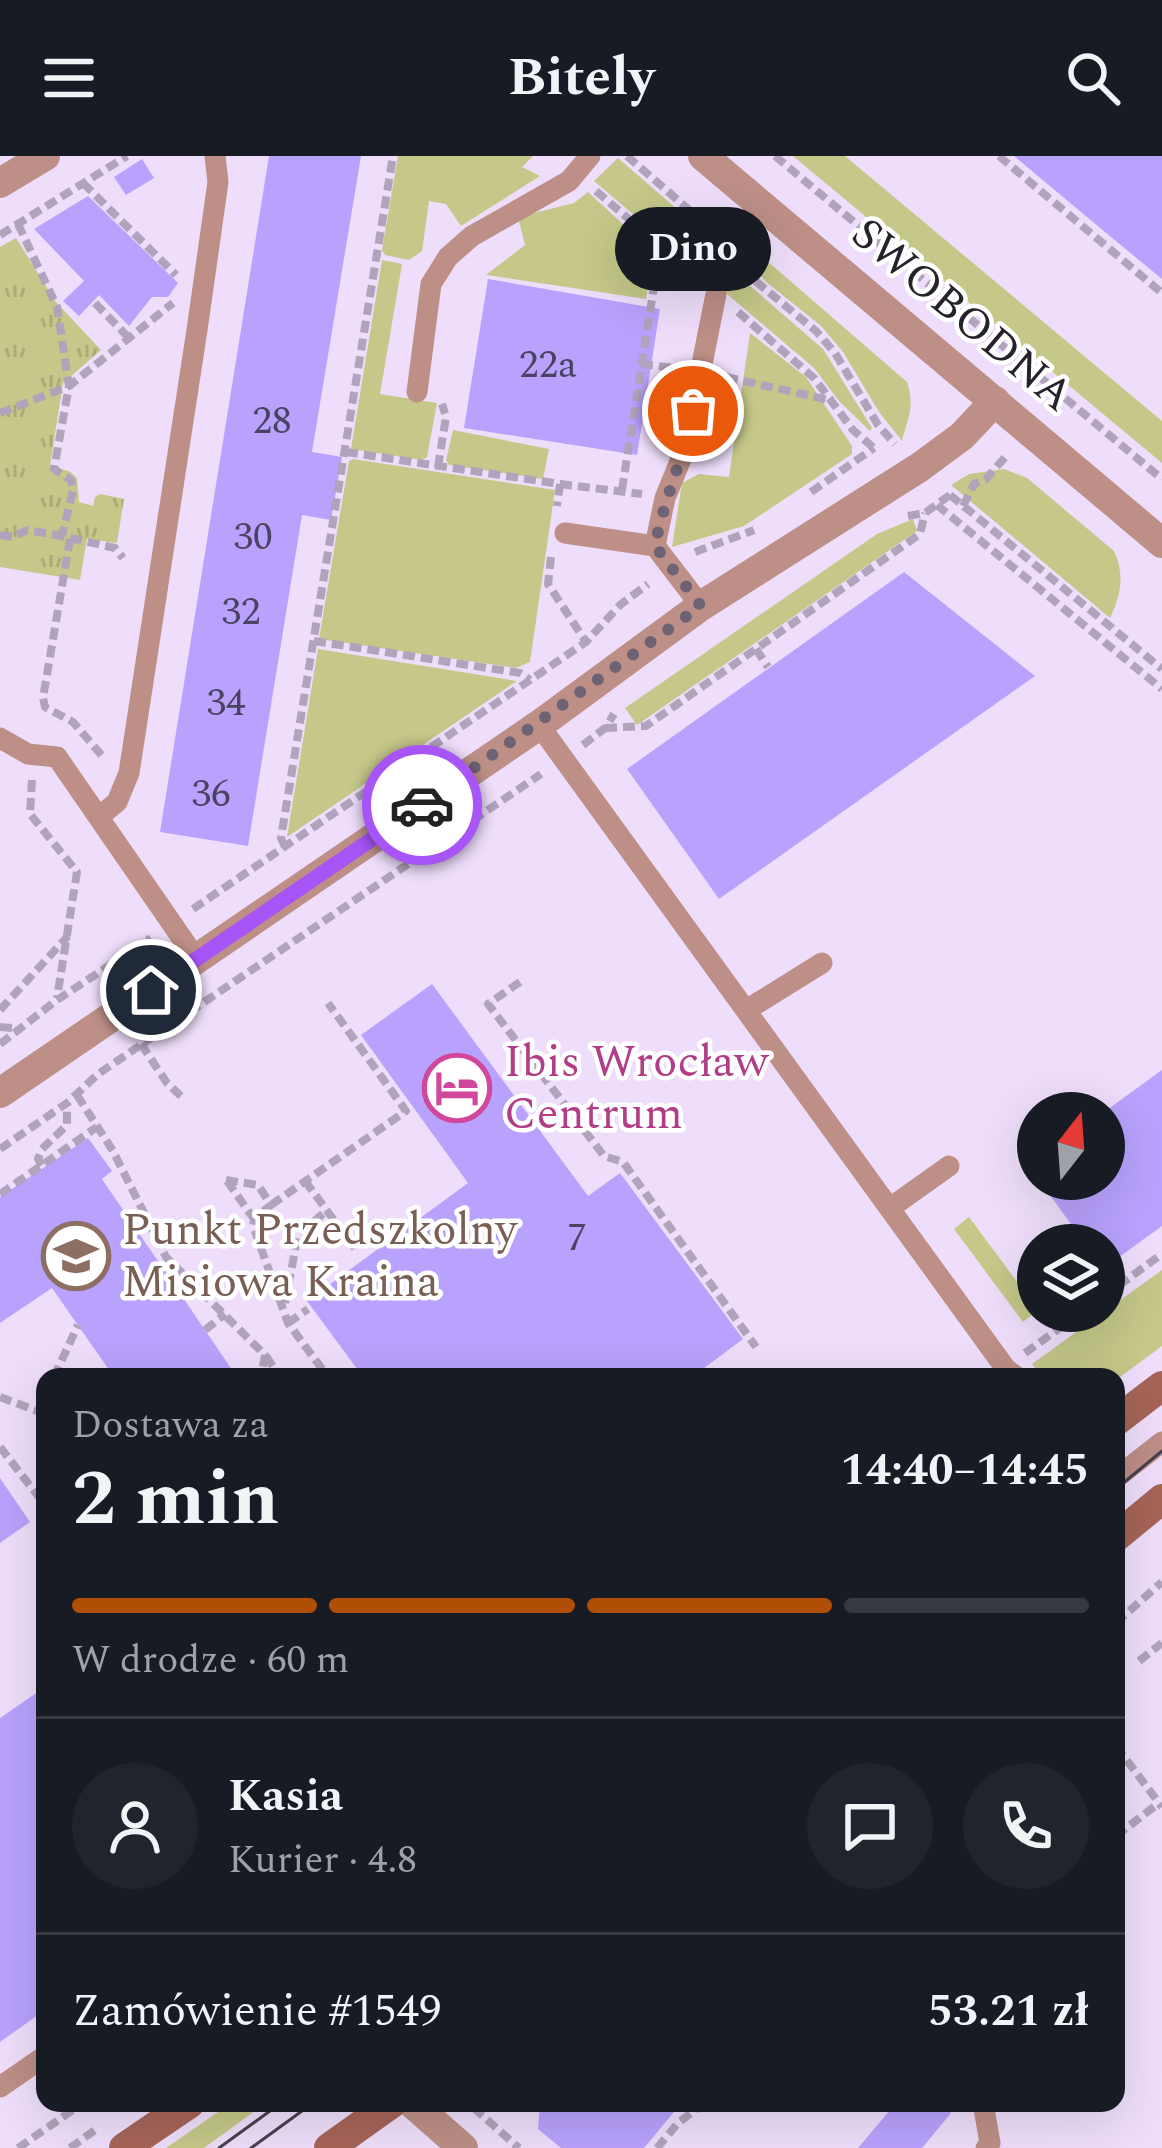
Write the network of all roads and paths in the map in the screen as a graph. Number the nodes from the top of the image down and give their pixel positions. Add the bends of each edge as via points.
1 (45, 156) edge
2 (127, 156) edge
3 (215, 156) edge
4 (393, 156) edge
5 (590, 156) edge
6 (627, 156) edge
7 (704, 156) edge
8 (775, 156) edge
9 (999, 156) edge
10 (83, 183) junction
11 (0, 184) edge
12 (624, 215) dead end
13 (18, 224) junction
14 (0, 235) edge
15 (672, 256) junction
16 (181, 279) dead end
17 (1162, 293) edge
18 (716, 294) junction
19 (177, 299) dead end
20 (94, 303) dead end
21 (128, 338) junction
22 (641, 364) junction
23 (664, 367) dead end
24 (701, 373) junction
25 (69, 386) junction
26 (418, 387) joint
27 (833, 401) junction
28 (994, 401) junction
29 (0, 412) edge
30 (898, 447) dead end
31 (874, 448) junction
32 (346, 452) junction
33 (885, 458) dead end
34 (438, 467) junction
35 (1162, 479) edge
36 (560, 484) junction
37 (941, 487) dead end
38 (622, 490) junction
39 (950, 495) junction
40 (927, 496) dead end
41 (664, 498) junction
42 (797, 502) dead end
43 (937, 505) junction
44 (557, 508) dead end
45 (759, 528) dead end
46 (0, 535) edge
47 (66, 538) junction
48 (558, 541) joint
49 (1162, 543) edge
50 (655, 546) junction
51 (123, 557) dead end
52 (670, 567) junction
53 (701, 606) junction
54 (314, 641) junction
55 (586, 641) junction
56 (757, 649) junction
57 (768, 668) dead end
58 (1162, 669) edge
59 (530, 680) junction
60 (1162, 689) edge
61 (539, 725) junction
62 (605, 728) dead end
63 (0, 738) edge
64 (564, 759) junction
65 (129, 773) junction
66 (28, 802) dead end
67 (100, 817) junction
68 (285, 847) junction
69 (174, 923) junction
70 (68, 936) junction
71 (197, 960) junction
72 (822, 963) dead end
73 (520, 982) dead end
74 (57, 1000) junction
75 (328, 1003) dead end
76 (748, 1009) junction
77 (0, 1010) edge
78 (0, 1027) edge
79 (22, 1030) junction
80 (0, 1044) edge
81 (141, 1044) junction
82 (0, 1093) edge
83 (77, 1095) junction
84 (185, 1100) dead end
85 (67, 1103) junction
86 (97, 1127) junction
87 (0, 1149) edge
88 (42, 1165) junction
89 (949, 1166) dead end
90 (238, 1171) dead end
91 (226, 1180) junction
92 (304, 1181) junction
93 (0, 1194) edge
94 (271, 1205) junction
95 (890, 1208) junction
96 (326, 1211) junction
97 (254, 1219) junction
98 (357, 1251) dead end
99 (1162, 1254) edge
100 (1125, 1281) edge
101 (284, 1307) junction
102 (308, 1309) dead end
103 (225, 1314) junction
104 (288, 1323) junction
105 (78, 1325) dead end
106 (205, 1330) dead end
107 (1054, 1332) edge
108 (756, 1347) dead end
109 (1024, 1354) dead end
110 (266, 1355) junction
111 (58, 1368) edge
112 (263, 1368) edge
113 (274, 1368) edge
114 (321, 1368) edge
115 (1006, 1368) edge
116 (0, 1397) edge
117 (36, 1411) edge
118 (1162, 1442) edge
119 (0, 1448) edge
120 (1125, 1471) edge
121 (36, 1494) edge
122 (1162, 1499) edge
123 (1125, 1530) edge
124 (1162, 1582) edge
125 (1125, 1615) edge
126 (1162, 1643) edge
127 (1139, 1661) dead end
128 (1125, 1758) edge
129 (1161, 1805) edge
130 (1125, 1829) edge
131 (36, 2062) edge
132 (0, 2086) edge
133 (70, 2112) edge
134 (177, 2112) edge
135 (379, 2112) edge
136 (422, 2112) edge
137 (478, 2112) edge
138 (692, 2112) edge
139 (985, 2112) edge
140 (18, 2148) edge
141 (124, 2148) edge
142 (328, 2148) edge
143 (463, 2148) edge
144 (519, 2148) edge
145 (657, 2148) edge
146 (986, 2148) edge

1 - 11 street
2 - 10 path
3 - 65 lane via 207,263
4 - 32 path
5 - 26 lane via 569,181 448,257 431,284
6 - 30 path via 816,331
7 - 28 street, SWOBODNA
8 - 35 path
9 - 17 path
10 - 13 path
10 - 16 path
12 - 15 path
13 - 14 path
13 - 25 path via 57,307
15 - 18 path
15 - 22 path via 655,280
18 - 24 lane
18 - 27 path
19 - 21 path
20 - 21 path
21 - 25 path
22 - 23 path
22 - 38 path
24 - 27 path
24 - 41 lane via 686,448
25 - 29 path
25 - 47 path via 54,470 73,490
26 - 34 path via 441,400 446,417
27 - 31 path
28 - 49 street, SWOBODNA
28 - 53 street via 920,467
31 - 33 path
31 - 42 path
32 - 34 path
32 - 54 path
34 - 36 path
36 - 38 path
36 - 44 path
37 - 39 path
38 - 41 path
39 - 43 path
39 - 58 path
40 - 43 path
41 - 50 lane
43 - 56 path via 925,513 920,534
43 - 60 path
45 - 52 path
46 - 47 path via 27,530
47 - 51 path via 115,548
47 - 65 path via 45,707 74,722
48 - 50 lane
48 - 55 path via 548,584
50 - 52 lane
52 - 53 lane
52 - 55 path
53 - 61 street
54 - 59 path
54 - 68 path
55 - 59 path
56 - 57 path
56 - 62 path via 646,726
59 - 68 path
61 - 64 lane
61 - 71 street
63 - 67 lane via 57,758
64 - 76 lane
64 - 81 path
65 - 67 lane
66 - 70 path via 77,872
67 - 69 lane
68 - 69 path
69 - 71 lane
69 - 74 path
70 - 74 path
70 - 77 path
71 - 82 street
72 - 76 lane
73 - 108 path via 488,1004 604,1156 623,1162
74 - 79 path
75 - 92 path via 406,1111
76 - 95 lane
78 - 79 path
79 - 80 path
81 - 83 path
81 - 84 path
83 - 85 path
83 - 86 path
85 - 87 path
85 - 88 path via 67,1125 42,1149
86 - 88 path
86 - 103 path via 162,1258
88 - 93 path
89 - 95 lane
90 - 91 path
91 - 94 path via 258,1185
91 - 97 path
92 - 94 path
92 - 96 path
94 - 97 path
95 - 115 lane
96 - 98 path
96 - 101 path via 298,1235
97 - 101 path
99 - 100 path
101 - 104 path
102 - 104 path
103 - 106 path
103 - 110 path
104 - 114 path
105 - 111 path
107 - 109 path
110 - 112 path
110 - 113 path
116 - 117 path
118 - 120 lane
119 - 121 path
122 - 123 main road
124 - 125 path
126 - 127 path
128 - 129 path
129 - 130 path
131 - 132 lane
133 - 140 path
134 - 141 main road
135 - 142 main road
136 - 143 street
137 - 144 path
138 - 145 path
139 - 146 lane

